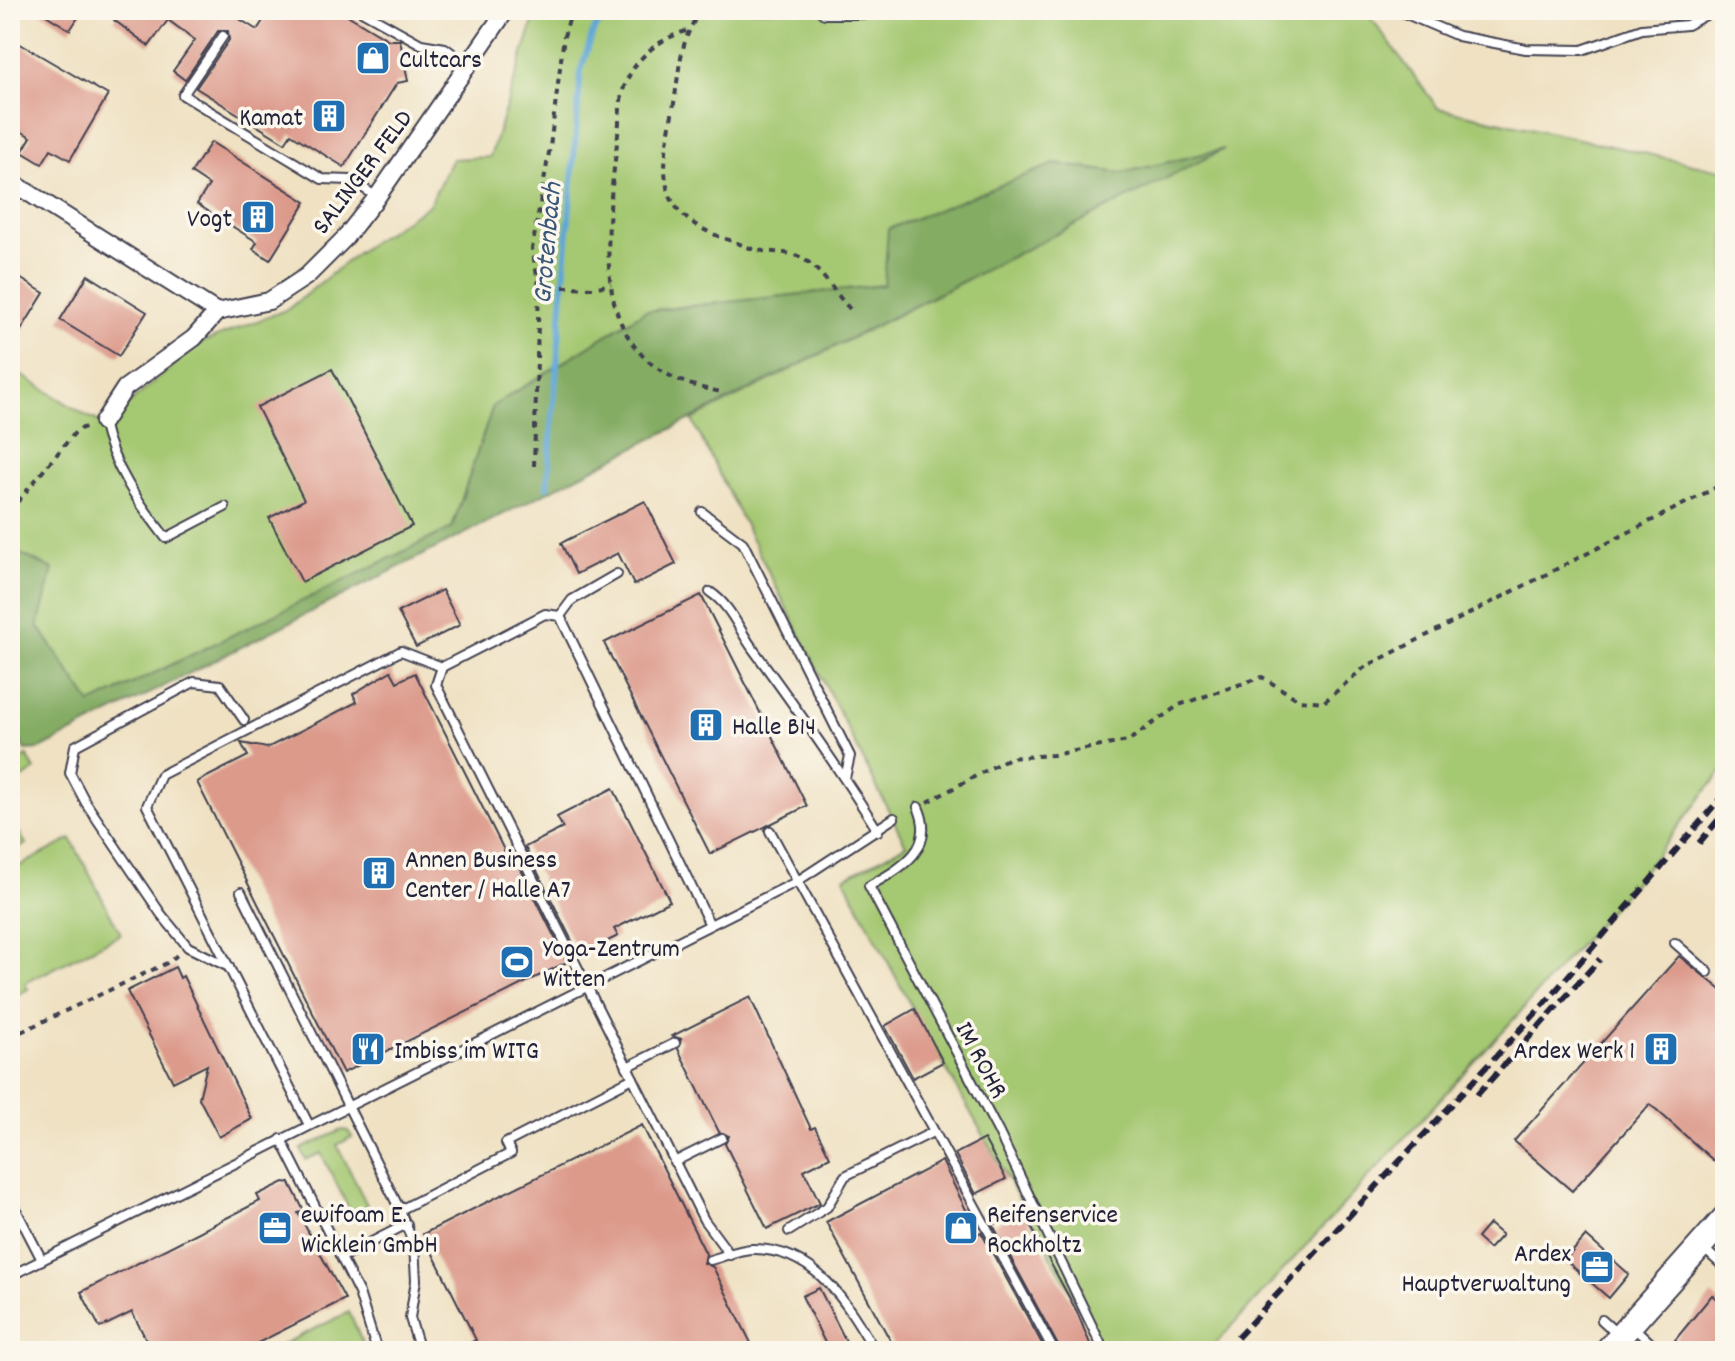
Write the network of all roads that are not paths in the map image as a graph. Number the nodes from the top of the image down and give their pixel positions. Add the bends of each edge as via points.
1 (360, 10) edge
2 (506, 10) edge
3 (825, 10) edge
4 (863, 10) edge
5 (1397, 10) edge
6 (1715, 10) edge
7 (223, 36) dead end
8 (468, 65) junction
9 (10, 181) edge
10 (377, 197) junction
11 (217, 312) junction
12 (103, 422) joint
13 (225, 507) dead end
14 (702, 512) dead end
15 (617, 574) dead end
16 (710, 592) dead end
17 (560, 616) junction
18 (442, 667) junction
19 (244, 720) dead end
20 (845, 778) junction
21 (918, 807) road end
22 (894, 818) dead end
23 (770, 831) dead end
24 (878, 831) junction
25 (796, 882) junction
26 (241, 892) dead end
27 (710, 925) junction
28 (1675, 943) dead end
29 (230, 967) junction
30 (1708, 972) dead end
31 (587, 986) junction
32 (675, 1043) dead end
33 (627, 1067) junction
34 (633, 1078) junction
35 (345, 1106) junction
36 (309, 1125) junction
37 (933, 1132) junction
38 (722, 1138) dead end
39 (281, 1139) junction
40 (674, 1162) junction
41 (10, 1198) edge
42 (400, 1210) junction
43 (1725, 1218) edge
44 (407, 1224) junction
45 (789, 1231) dead end
46 (1701, 1246) junction
47 (730, 1255) junction
48 (342, 1257) junction
49 (42, 1260) junction
50 (710, 1260) dead end
51 (1722, 1265) dead end
52 (10, 1276) edge
53 (1619, 1337) edge
54 (377, 1351) edge
55 (420, 1351) edge
56 (875, 1351) edge
57 (1054, 1351) edge
58 (1104, 1351) edge
59 (1659, 1351) edge

1 - 8 lane via 421,44 445,48
2 - 8 street, SALINGER FELD
3 - 4 street
5 - 6 lane via 1458,36 1526,49 1582,50 1642,29 1687,25
7 - 10 lane via 183,95 322,179 351,180
8 - 10 street, SALINGER FELD
9 - 11 street
10 - 11 street, SALINGER FELD via 307,276 269,301
11 - 12 street via 194,338 125,388
12 - 13 lane via 108,445 134,497 166,538
14 - 20 lane via 743,543 850,756
15 - 17 lane via 572,600
16 - 20 lane via 727,604 737,627
17 - 18 lane via 545,614
17 - 27 lane
18 - 29 lane via 401,651 161,775 147,806
18 - 31 lane via 436,685
19 - 29 lane via 220,685 194,682 75,746 70,773 188,947
20 - 24 lane
21 - 58 lane, IM ROHR via 926,823 924,839 903,867 869,886 998,1131
22 - 24 lane
23 - 25 lane
24 - 25 lane
25 - 27 lane
25 - 37 lane
26 - 35 lane
27 - 31 lane
28 - 30 lane
29 - 36 lane
31 - 33 lane
31 - 35 lane
32 - 33 lane
33 - 34 lane
34 - 40 lane
34 - 42 lane via 506,1143 511,1153
35 - 36 lane
35 - 42 lane
36 - 39 lane
37 - 45 lane via 845,1176 827,1207
37 - 57 lane
38 - 40 lane
39 - 48 lane
39 - 49 lane
40 - 47 lane via 704,1220
41 - 49 lane
42 - 44 lane
43 - 46 street
44 - 48 lane
44 - 55 lane via 416,1280 410,1318
46 - 51 lane
46 - 53 street
47 - 50 lane
47 - 56 lane via 751,1249 795,1256 830,1281
48 - 54 lane
49 - 52 lane
53 - 59 lane

